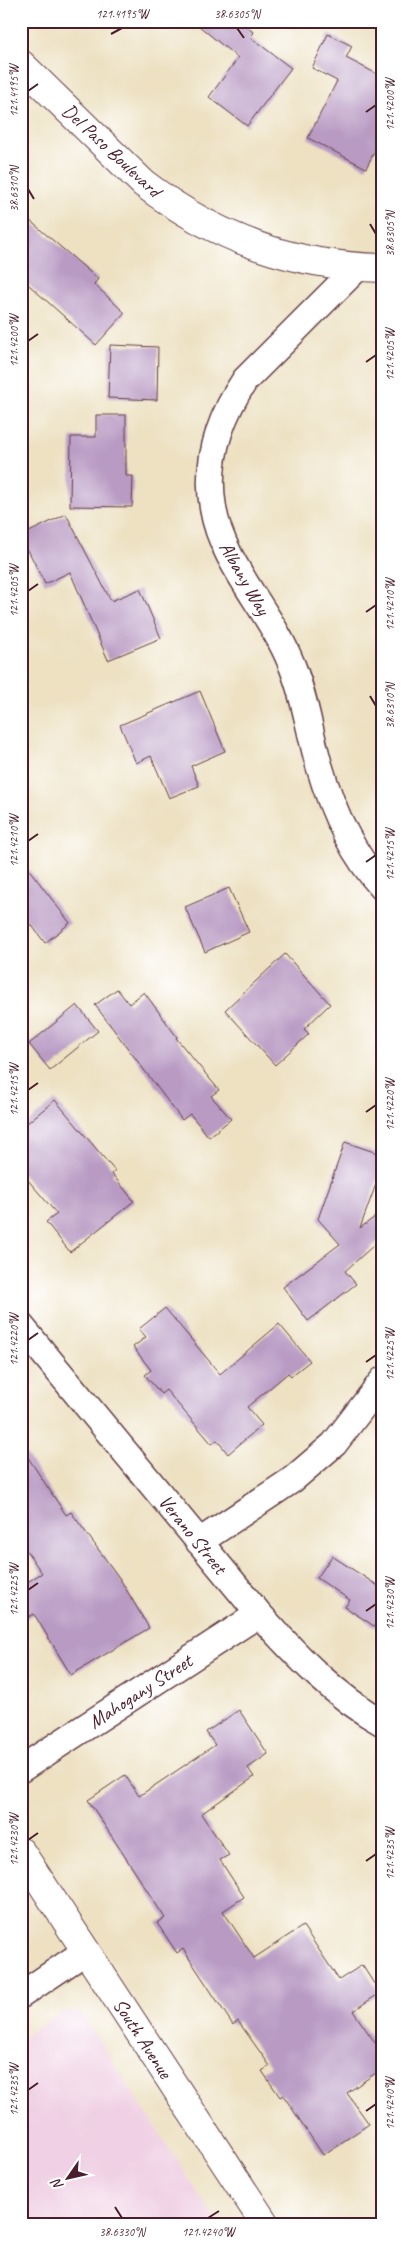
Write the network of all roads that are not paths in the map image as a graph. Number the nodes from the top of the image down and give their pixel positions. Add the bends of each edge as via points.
1 (21, 64) edge
2 (370, 268) edge
3 (383, 888) edge
4 (21, 1326) edge
5 (383, 1380) edge
6 (199, 1542) junction
7 (258, 1614) junction
8 (383, 1723) edge
9 (21, 1769) edge
10 (21, 1852) edge
11 (86, 1951) junction
12 (21, 1995) edge
13 (265, 2224) edge

1 - 2 street, Del Paso Boulevard via 143,183 200,221 256,246 305,260
2 - 3 street, Albany Way via 245,380 229,406 215,441 210,486 218,531 227,553 266,614 291,663 333,810 356,855
4 - 6 street, Verano Street
5 - 6 street via 334,1444 292,1480
6 - 7 street, Verano Street
7 - 8 street, Verano Street via 298,1658
7 - 9 street, Mahogany Street
10 - 11 street, South Avenue
11 - 12 street
11 - 13 street, South Avenue

